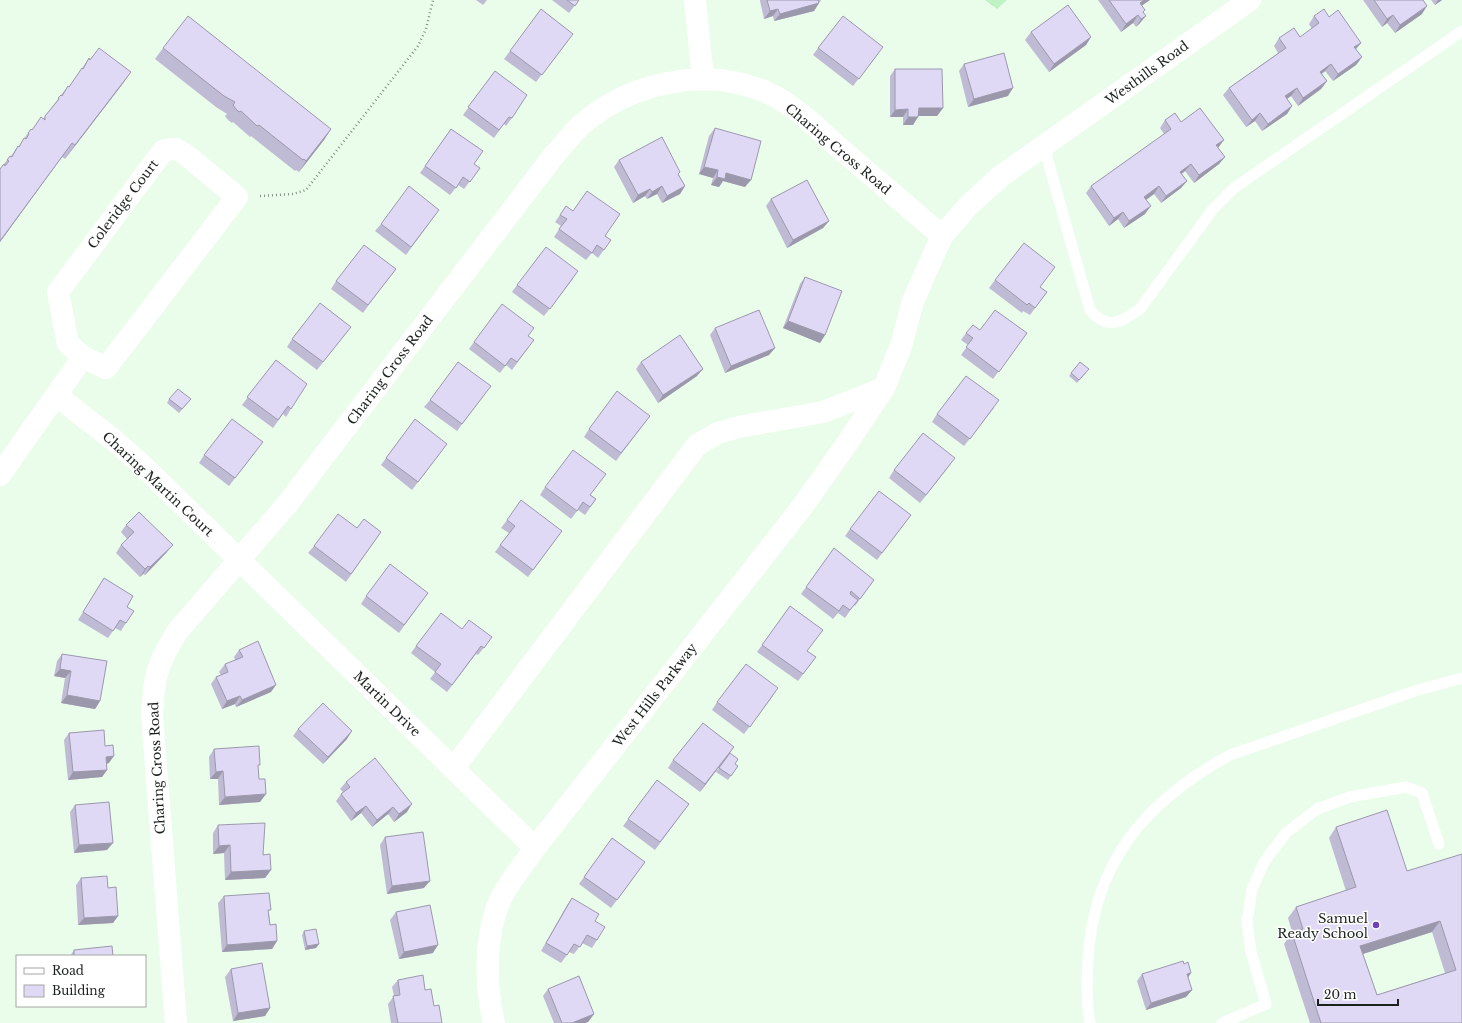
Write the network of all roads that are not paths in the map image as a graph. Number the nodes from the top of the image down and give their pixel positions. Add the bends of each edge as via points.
1 (695, 0) edge
2 (1250, 0) edge
3 (1462, 31) edge
4 (703, 79) junction
5 (1044, 147) junction
6 (942, 236) junction
7 (83, 357) junction
8 (884, 388) junction
9 (57, 396) junction
10 (0, 475) edge
11 (238, 560) junction
12 (1462, 678) edge
13 (454, 769) junction
14 (1438, 844) dead end
15 (536, 848) junction
16 (176, 1023) edge
17 (494, 1023) edge
18 (1090, 1023) edge
19 (1222, 1023) edge

1 - 4 street
2 - 5 street, Westhills Road
3 - 5 lane via 1234,188 1213,209 1140,309 1126,319 1112,323 1098,319 1090,310
4 - 6 street, Charing Cross Road via 736,82 767,92 799,113
4 - 11 street, Charing Cross Road via 647,88 616,102 581,125 555,154 288,503
5 - 6 street, West Hills Parkway via 1000,176 969,205
6 - 8 street, West Hills Parkway via 913,301 901,346
7 - 7 street, Coleridge Court via 106,368 237,197 176,149 163,151 58,292 68,344
7 - 9 street
8 - 13 street via 823,412 718,433 697,445
8 - 15 street, West Hills Parkway via 802,507
9 - 10 street
9 - 11 street, Charing Martin Court via 115,441
11 - 13 street, Martin Drive
11 - 16 street, Charing Cross Road via 178,632 163,655 154,683 152,715
12 - 18 lane via 1418,690 1230,755 1203,769 1175,789 1146,816 1124,843 1105,878 1090,934 1087,969
13 - 15 street, Martin Drive
14 - 19 lane via 1422,793 1406,788 1350,797 1317,809 1286,833 1264,862 1252,889 1247,922 1251,952 1266,1004
15 - 17 street, West Hills Parkway via 502,896 491,932 487,969 489,1004

